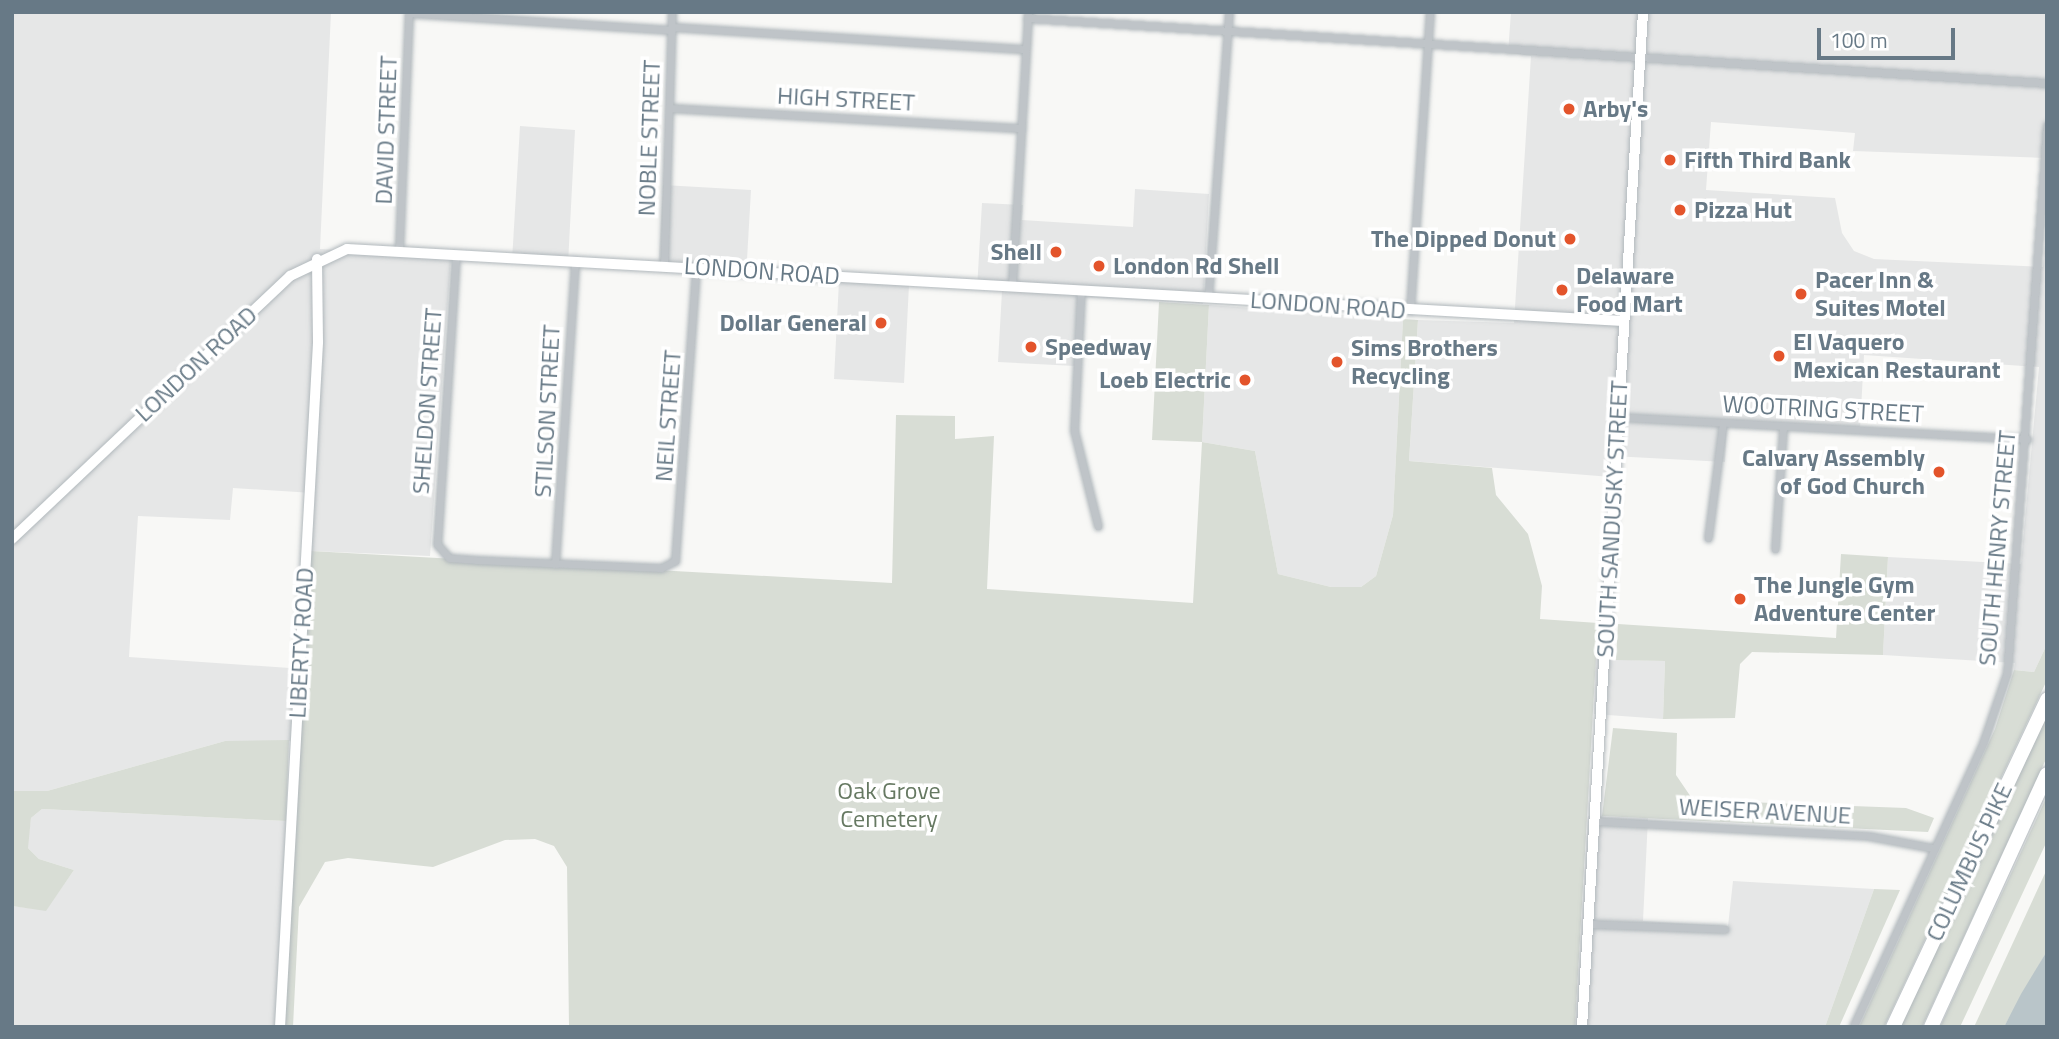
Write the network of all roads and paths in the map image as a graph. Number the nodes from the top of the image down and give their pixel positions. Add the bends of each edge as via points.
1 (672, 12) edge
2 (1228, 12) edge
3 (1430, 12) edge
4 (1643, 12) edge
5 (409, 13) edge
6 (1027, 15) edge
7 (1227, 28) junction
8 (672, 29) junction
9 (1428, 41) junction
10 (1026, 50) junction
11 (1640, 57) junction
12 (2047, 83) edge
13 (669, 107) junction
14 (2047, 125) edge
15 (1021, 128) junction
16 (399, 248) junction
17 (456, 252) junction
18 (317, 259) junction
19 (575, 260) junction
20 (664, 265) junction
21 (696, 267) junction
22 (1013, 285) junction
23 (1081, 289) junction
24 (1208, 298) junction
25 (1410, 310) junction
26 (1623, 321) junction
27 (1618, 417) junction
28 (1723, 423) junction
29 (1783, 427) junction
30 (2026, 439) junction
31 (1097, 526) dead end
32 (1708, 538) dead end
33 (12, 539) edge
34 (1775, 549) dead end
35 (555, 564) junction
36 (2047, 699) edge
37 (2047, 774) edge
38 (1594, 821) junction
39 (1933, 848) junction
40 (1588, 924) junction
41 (1725, 929) dead end
42 (280, 1027) edge
43 (1582, 1027) edge
44 (1853, 1027) edge
45 (1893, 1027) edge
46 (1931, 1027) edge

1 - 8 street, NOBLE STREET
2 - 7 street
3 - 9 street
4 - 11 street, SOUTH SANDUSKY STREET
5 - 8 street
5 - 16 street, DAVID STREET
6 - 7 street
6 - 10 street
7 - 9 street
7 - 24 street
8 - 10 street
8 - 13 street, NOBLE STREET
9 - 11 street
9 - 25 street
10 - 15 street
11 - 12 street
11 - 26 street, SOUTH SANDUSKY STREET
13 - 15 street, HIGH STREET
13 - 20 street, NOBLE STREET
14 - 30 street, SOUTH HENRY STREET
15 - 22 street
16 - 17 street, LONDON ROAD
16 - 18 street, LONDON ROAD via 346,249
17 - 19 street, LONDON ROAD
17 - 35 street, SHELDON STREET via 440,551 449,558
18 - 33 street, LONDON ROAD via 264,300
18 - 42 street, LIBERTY ROAD via 318,342
19 - 20 street, LONDON ROAD
19 - 35 street, STILSON STREET
20 - 21 street, LONDON ROAD
21 - 22 street, LONDON ROAD
21 - 35 street, NEIL STREET via 679,548 671,565
22 - 23 street, LONDON ROAD
23 - 24 street, LONDON ROAD
23 - 31 street via 1074,430
24 - 25 street, LONDON ROAD
25 - 26 street, LONDON ROAD
26 - 27 street, SOUTH SANDUSKY STREET
27 - 28 street, WOOTRING STREET
27 - 38 street, SOUTH SANDUSKY STREET
28 - 29 street, WOOTRING STREET
28 - 32 street
29 - 30 street, WOOTRING STREET
29 - 34 street
30 - 39 street, SOUTH HENRY STREET via 2007,673 1983,743
36 - 45 highway, COLUMBUS PIKE
37 - 46 highway, COLUMBUS PIKE
38 - 39 street, WEISER AVENUE via 1869,836
38 - 40 street, SOUTH SANDUSKY STREET
39 - 44 street, SOUTH HENRY STREET
40 - 41 street
40 - 43 street, SOUTH SANDUSKY STREET

